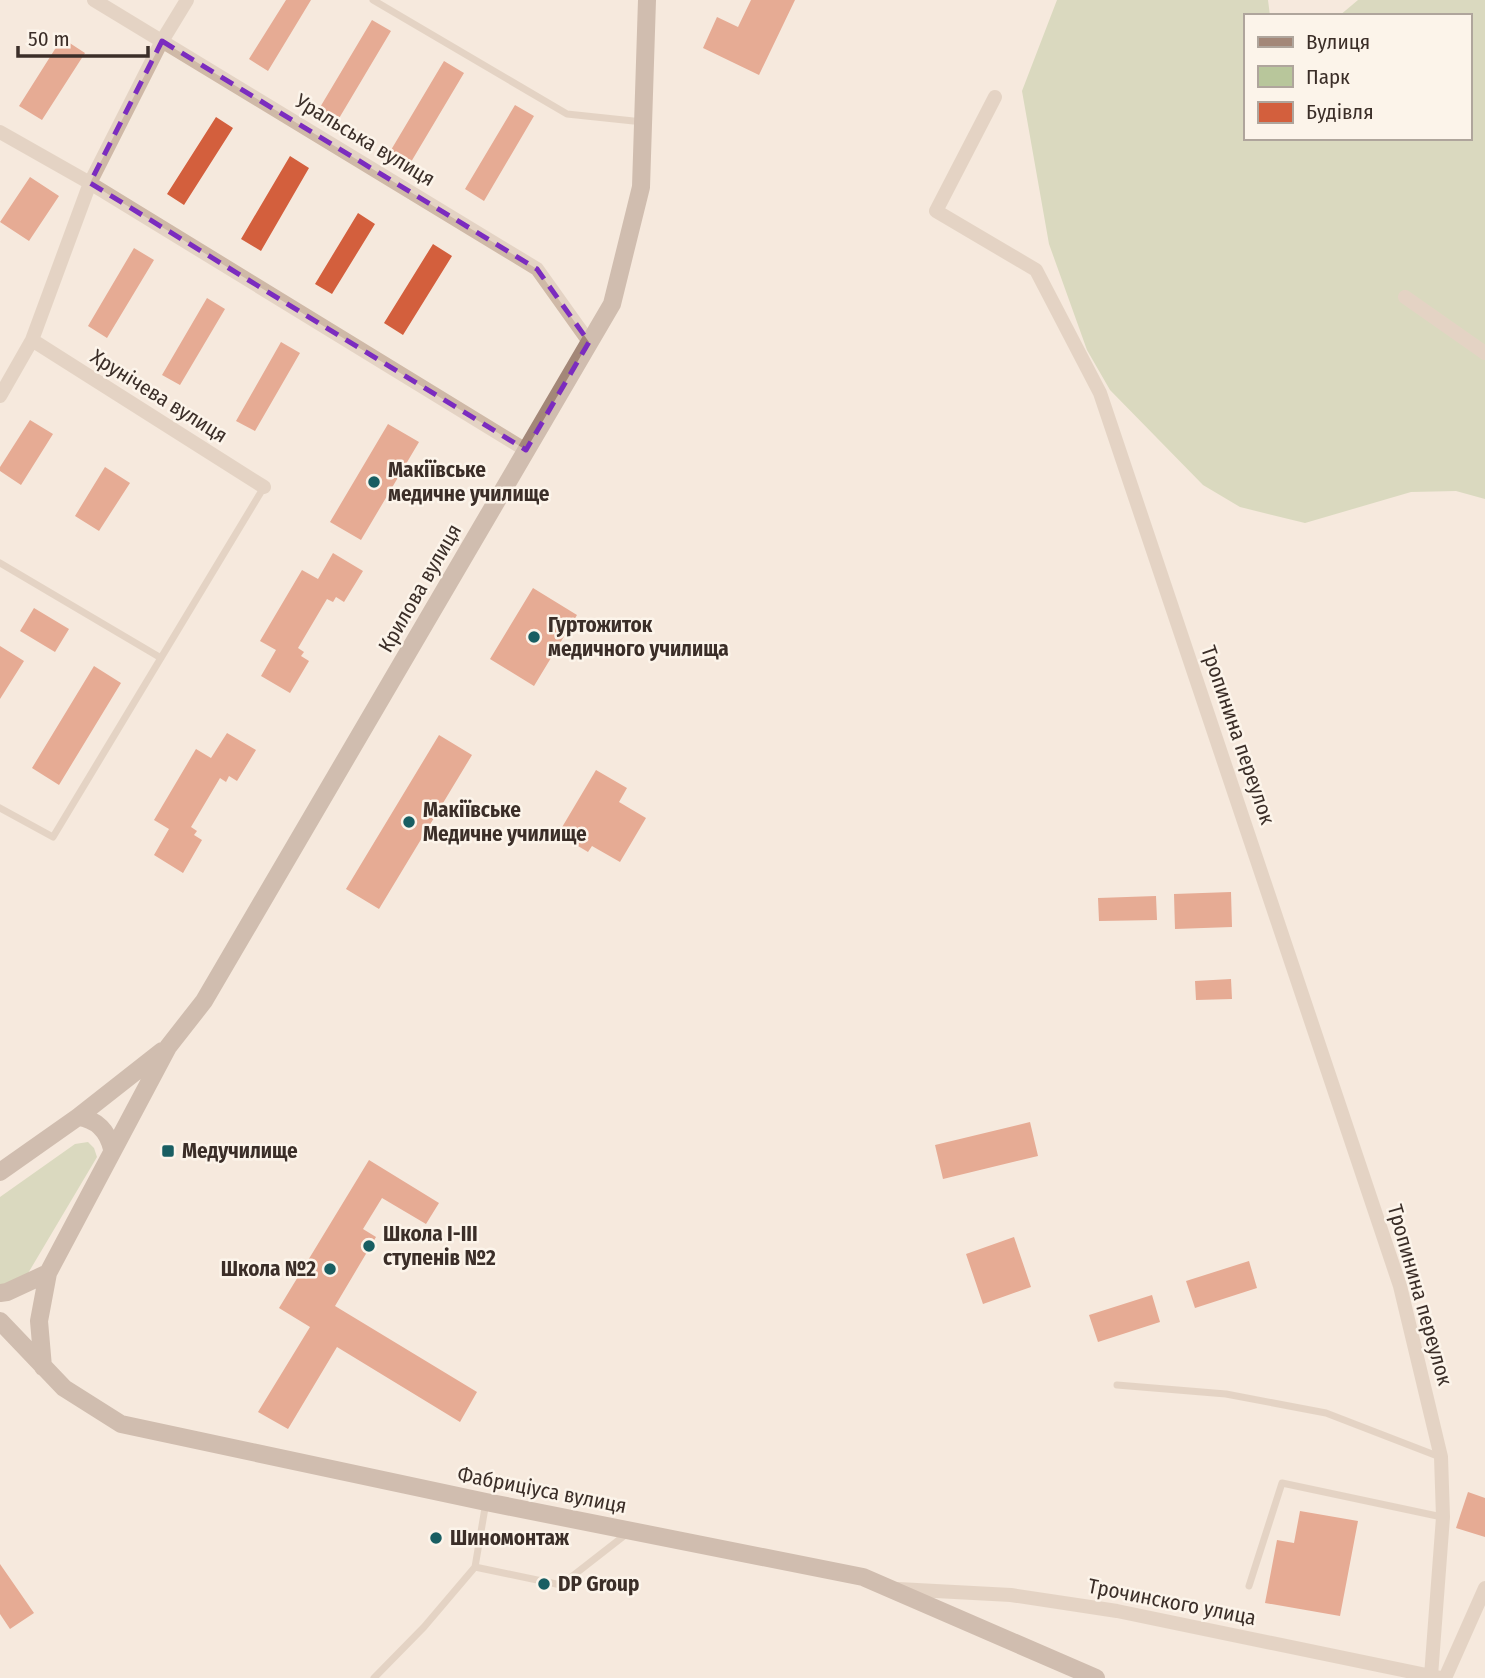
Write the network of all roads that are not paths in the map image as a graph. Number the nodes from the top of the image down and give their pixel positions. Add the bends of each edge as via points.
1 (93, 0) edge
2 (187, 0) edge
3 (373, 0) edge
4 (647, 0) edge
5 (162, 41) junction
6 (995, 97) dead end
7 (643, 122) junction
8 (0, 132) edge
9 (90, 183) junction
10 (1405, 297) dead end
11 (32, 340) junction
12 (589, 342) junction
13 (1485, 353) edge
14 (0, 396) edge
15 (526, 450) junction
16 (264, 487) joint
17 (0, 563) edge
18 (161, 658) junction
19 (0, 808) edge
20 (168, 1047) junction
21 (78, 1117) junction
22 (112, 1149) junction
23 (0, 1172) edge
24 (48, 1273) junction
25 (0, 1293) edge
26 (0, 1321) edge
27 (44, 1367) junction
28 (1117, 1385) dead end
29 (1441, 1457) junction
30 (486, 1502) junction
31 (1443, 1517) junction
32 (631, 1531) junction
33 (475, 1567) junction
34 (1249, 1586) dead end
35 (1485, 1588) edge
36 (891, 1589) junction
37 (1439, 1677) edge
38 (374, 1678) edge
39 (1096, 1678) edge

1 - 5 street, Уральська вулиця
2 - 5 street
3 - 7 lane via 567,114
4 - 7 main road, Крилова вулиця
5 - 9 street
5 - 12 street, Уральська вулиця via 537,269
6 - 29 street, Тропинина переулок via 936,211 1036,270 1100,393 1400,1286
7 - 12 main road, Крилова вулиця via 641,187 612,304
8 - 9 street
9 - 11 street
9 - 15 street
10 - 13 street
11 - 14 street
11 - 16 street, Хрунічева вулиця
12 - 15 main road, Крилова вулиця
15 - 20 main road, Крилова вулиця via 204,1001
16 - 18 lane
17 - 18 lane
18 - 19 lane via 53,837
20 - 21 main road
20 - 22 main road
21 - 22 main road via 89,1118 109,1135
21 - 23 main road
22 - 24 main road
24 - 25 main road
24 - 27 main road via 39,1321
26 - 27 main road, Фабриціуса вулиця
27 - 30 main road, Фабриціуса вулиця via 64,1388 121,1424
28 - 29 lane via 1226,1394 1326,1413
29 - 31 street, Тропинина переулок
30 - 32 main road, Фабриціуса вулиця
30 - 33 lane
31 - 34 lane via 1282,1483
31 - 37 street, Тропинина переулок
32 - 33 lane via 561,1586
32 - 36 main road, Фабриціуса вулиця via 863,1577
33 - 38 lane
35 - 37 street
36 - 37 street, Трочинского улица via 1011,1595 1117,1611
36 - 39 main road, Фабриціуса вулиця

